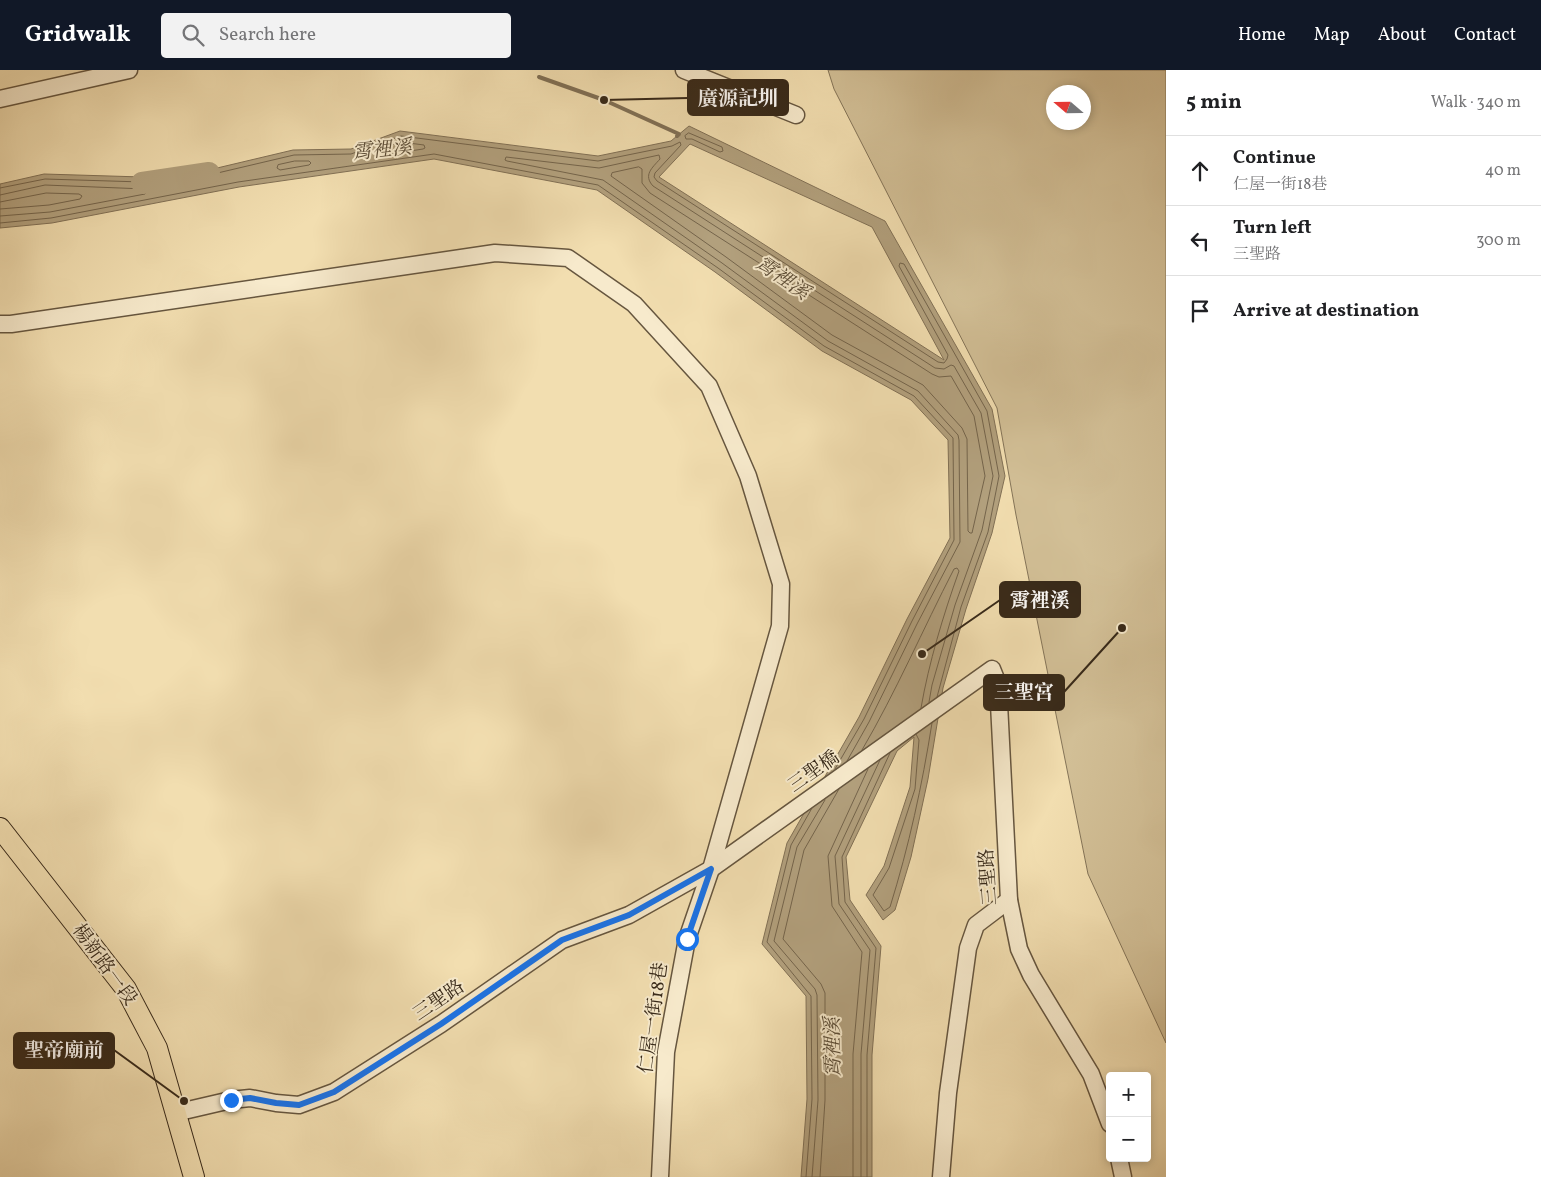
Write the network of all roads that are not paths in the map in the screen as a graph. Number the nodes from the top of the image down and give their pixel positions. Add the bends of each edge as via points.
1 (129, 70) edge
2 (684, 70) edge
3 (0, 98) edge
4 (796, 114) dead end
5 (0, 324) edge
6 (940, 706) joint
7 (0, 828) edge
8 (711, 869) junction
9 (1009, 900) junction
10 (175, 1113) junction
11 (1107, 1117) edge
12 (1120, 1162) edge
13 (194, 1177) edge
14 (660, 1177) edge
15 (941, 1177) edge
16 (1123, 1177) edge

1 - 3 street
2 - 4 street
5 - 8 street, 仁屋一街18巷 via 495,253 568,258 634,304 709,386 748,476 780,584 780,626
6 - 8 street, 三聖橋
6 - 9 street, 三聖路 via 992,669 998,684
7 - 10 main road, 楊新路一段 via 126,989 156,1048
8 - 10 street, 三聖路 via 629,915 562,940 441,1024 334,1092 299,1105 250,1098
8 - 14 street, 仁屋一街18巷 via 687,939 666,1052
9 - 11 street, 三聖路 via 1019,949 1031,975 1091,1074
9 - 15 street via 976,925 968,948 948,1093
10 - 13 main road, 楊新路一段
12 - 16 street

